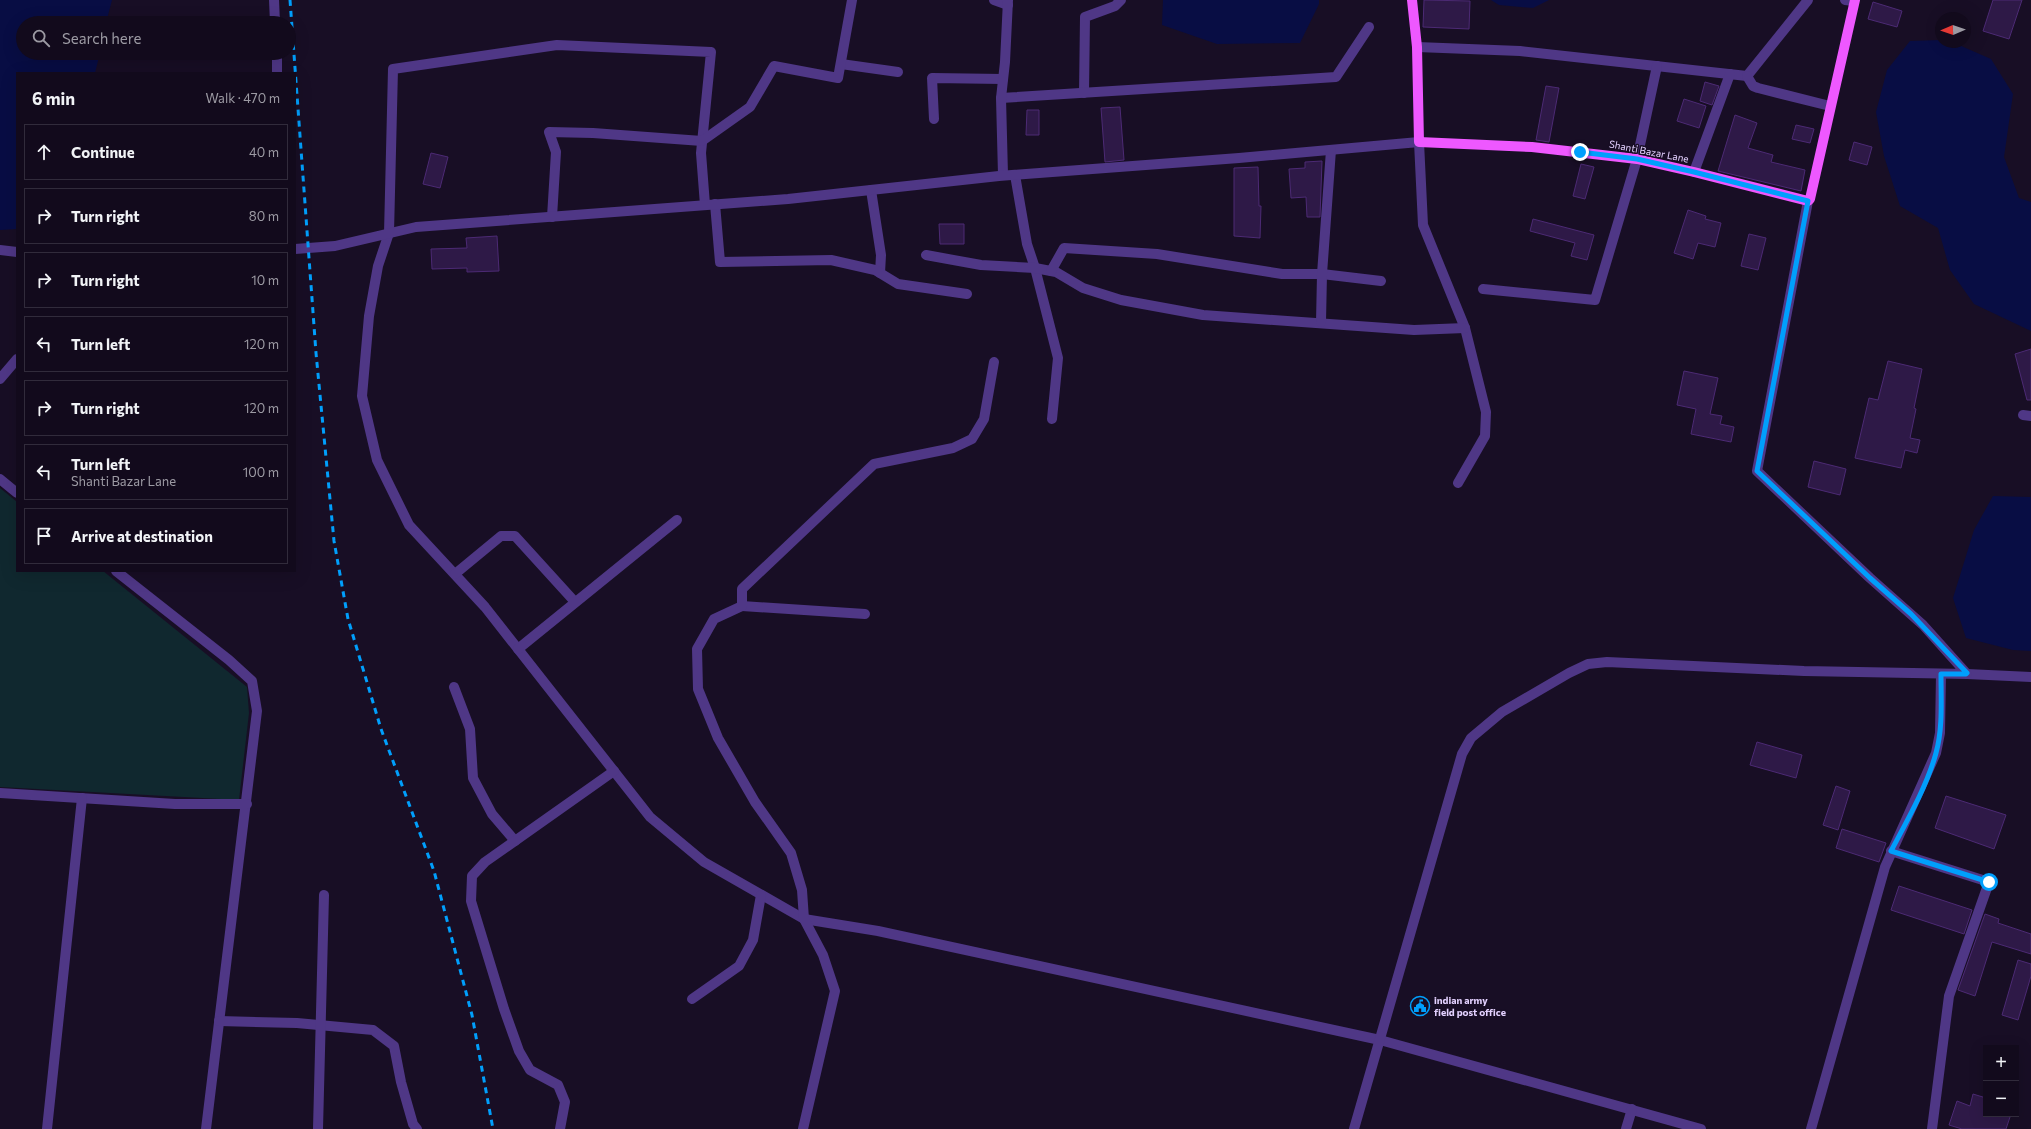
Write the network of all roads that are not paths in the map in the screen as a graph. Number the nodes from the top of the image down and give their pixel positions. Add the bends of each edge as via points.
1 (274, 0) edge
2 (852, 0) edge
3 (994, 0) edge
4 (1121, 0) edge
5 (1412, 0) edge
6 (1808, 0) edge
7 (1851, 0) edge
8 (1008, 2) edge
9 (275, 16) edge
10 (1369, 27) dead end
11 (1418, 47) junction
12 (276, 60) edge
13 (841, 64) junction
14 (1657, 66) junction
15 (277, 72) edge
16 (898, 72) dead end
17 (1730, 74) junction
18 (1747, 76) junction
19 (1004, 79) junction
20 (1084, 93) junction
21 (1001, 98) junction
22 (1830, 106) junction
23 (934, 119) dead end
24 (702, 141) junction
25 (1419, 142) junction
26 (1331, 150) junction
27 (1637, 159) junction
28 (1694, 172) junction
29 (1016, 174) junction
30 (1003, 176) junction
31 (871, 190) junction
32 (1808, 201) junction
33 (710, 204) junction
34 (552, 217) junction
35 (389, 233) junction
36 (296, 249) edge
37 (0, 250) edge
38 (16, 252) edge
39 (926, 255) dead end
40 (1035, 268) junction
41 (1051, 271) junction
42 (880, 273) junction
43 (1322, 274) junction
44 (1381, 281) dead end
45 (1483, 289) dead end
46 (967, 294) dead end
47 (1321, 322) junction
48 (1465, 328) junction
49 (16, 360) edge
50 (994, 362) dead end
51 (0, 379) edge
52 (1052, 419) dead end
53 (0, 479) edge
54 (1458, 483) dead end
55 (16, 492) edge
56 (677, 520) dead end
57 (117, 572) edge
58 (454, 574) junction
59 (575, 602) junction
60 (742, 606) junction
61 (865, 614) dead end
62 (518, 648) junction
63 (1941, 674) junction
64 (1967, 674) junction
65 (2031, 677) edge
66 (454, 687) dead end
67 (614, 771) junction
68 (0, 793) edge
69 (82, 798) junction
70 (247, 804) junction
71 (515, 841) junction
72 (1891, 851) junction
73 (324, 895) dead end
74 (761, 895) junction
75 (804, 920) junction
76 (692, 999) dead end
77 (219, 1021) junction
78 (321, 1024) junction
79 (1380, 1040) junction
80 (1632, 1109) junction
81 (47, 1129) edge
82 (206, 1129) edge
83 (318, 1129) edge
84 (417, 1129) edge
85 (560, 1129) edge
86 (803, 1129) edge
87 (1354, 1129) edge
88 (1626, 1129) edge
89 (1701, 1129) edge
90 (1811, 1129) edge
91 (1932, 1129) edge

1 - 9 street
2 - 13 street
3 - 8 street
4 - 20 street via 1115,6 1085,17
5 - 11 main road
6 - 18 street
7 - 22 main road
8 - 19 street
10 - 20 street via 1336,77
11 - 14 street via 1520,51
11 - 25 main road
12 - 15 street
13 - 16 street
13 - 24 street via 838,78 774,66 750,107
14 - 17 street
14 - 27 street
17 - 18 street
17 - 28 street
18 - 22 street via 1753,86 1758,88
19 - 21 street
19 - 23 street via 932,78
20 - 21 street
21 - 30 street
22 - 32 main road
24 - 33 street via 701,153
24 - 34 street via 550,132 556,152
24 - 35 street via 711,52 557,45 393,69
25 - 26 street
25 - 27 main road, Shanti Bazar Lane via 1532,147
25 - 48 street via 1423,225
26 - 29 street
26 - 43 street
27 - 28 main road, Shanti Bazar Lane
27 - 45 street via 1595,300
28 - 32 main road, Shanti Bazar Lane
29 - 30 street
29 - 40 street via 1027,244
30 - 31 street
31 - 33 street
31 - 42 street via 881,255
32 - 64 street via 1757,471 1919,622
33 - 34 street
33 - 42 street via 720,262 831,260
34 - 35 street via 416,227
35 - 36 street via 335,246
35 - 58 street via 378,266 369,316 362,396 377,460 409,525
37 - 38 street
39 - 40 street via 981,265
40 - 41 street
40 - 52 street via 1058,358
41 - 43 street via 1064,248 1157,254 1282,274
41 - 47 street via 1083,288 1121,300 1203,315
42 - 46 street via 898,284
43 - 44 street
43 - 47 street
47 - 48 street via 1414,330
48 - 54 street via 1486,412 1485,436
49 - 51 street
50 - 60 street via 984,419 972,439 953,448 874,464 742,589
53 - 55 street
56 - 59 street
57 - 70 street via 230,660 252,681 257,711
58 - 59 street via 491,542 505,535 515,536
58 - 62 street via 485,606
59 - 62 street
60 - 61 street
60 - 75 street via 714,619 697,649 698,689 718,738 756,802 791,853 802,890
62 - 67 street
63 - 64 street
63 - 72 street via 1940,733 1936,754
63 - 79 street via 1607,662 1588,664 1569,673 1502,712 1471,738 1462,754
64 - 65 street
66 - 71 street via 470,729 473,778 492,814
67 - 71 street
67 - 74 street via 650,817 704,862
68 - 69 street
69 - 70 street via 175,804
69 - 81 street
70 - 77 street
71 - 85 street via 485,862 472,876 471,901 519,1051 530,1070 558,1085 565,1102
72 - 90 street
72 - 91 street via 1989,882 1949,996
73 - 78 street
74 - 75 street
74 - 76 street via 753,940 739,966
75 - 79 street via 878,931
75 - 86 street via 823,955 835,992
77 - 78 street
77 - 82 street
78 - 83 street
78 - 84 street via 373,1030 394,1046 412,1124
79 - 80 street
79 - 87 street
80 - 88 street
80 - 89 street

